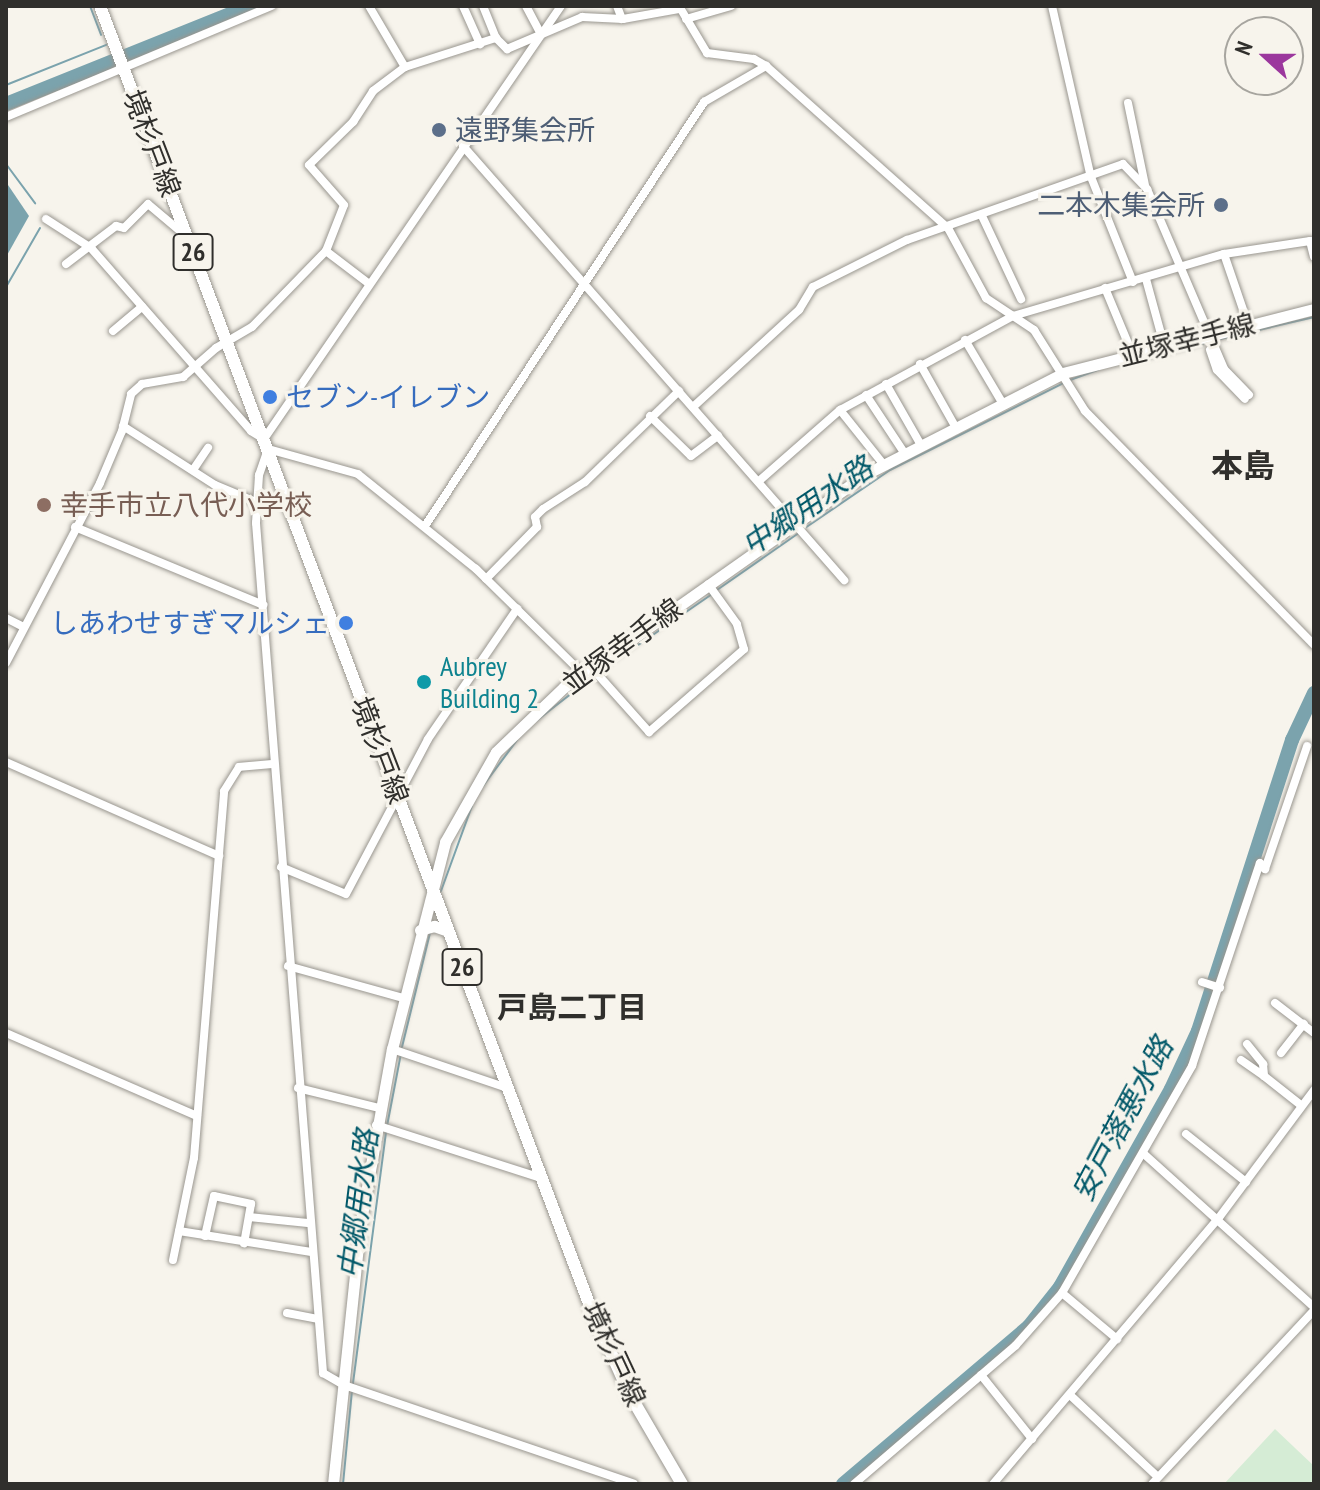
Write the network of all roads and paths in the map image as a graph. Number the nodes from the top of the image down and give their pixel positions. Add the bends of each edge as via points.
1 (100, 6) edge
2 (272, 6) edge
3 (369, 6) edge
4 (463, 6) edge
5 (483, 6) edge
6 (526, 6) edge
7 (561, 6) edge
8 (617, 6) edge
9 (731, 6) edge
10 (1052, 6) edge
11 (679, 7) edge
12 (592, 11) edge
13 (622, 19) junction
14 (686, 19) junction
15 (541, 34) junction
16 (496, 38) junction
17 (480, 44) junction
18 (766, 66) junction
19 (123, 67) junction
20 (405, 67) junction
21 (1128, 103) dead end
22 (6, 117) edge
23 (463, 146) junction
24 (1091, 177) junction
25 (1145, 186) junction
26 (982, 216) junction
27 (46, 219) dead end
28 (948, 228) junction
29 (93, 229) dead end
30 (101, 237) junction
31 (188, 237) junction
32 (85, 245) junction
33 (326, 251) junction
34 (1224, 254) junction
35 (1314, 257) edge
36 (66, 264) dead end
37 (1180, 267) junction
38 (1146, 279) junction
39 (1133, 282) junction
40 (368, 283) junction
41 (584, 284) junction
42 (1105, 288) junction
43 (1021, 299) dead end
44 (142, 307) junction
45 (1314, 309) edge
46 (1013, 316) junction
47 (1248, 324) junction
48 (113, 331) dead end
49 (1208, 334) junction
50 (965, 340) junction
51 (228, 342) junction
52 (1164, 345) junction
53 (1132, 353) junction
54 (920, 364) junction
55 (194, 366) junction
56 (1063, 373) junction
57 (886, 384) junction
58 (679, 391) junction
59 (866, 395) junction
60 (1247, 397) dead end
61 (1003, 404) junction
62 (693, 407) junction
63 (840, 410) junction
64 (650, 416) junction
65 (123, 426) junction
66 (956, 428) junction
67 (718, 436) junction
68 (266, 444) junction
69 (921, 445) junction
70 (208, 448) dead end
71 (905, 454) junction
72 (884, 465) junction
73 (193, 470) junction
74 (759, 481) junction
75 (256, 502) junction
76 (795, 521) junction
77 (425, 526) junction
78 (75, 527) junction
79 (486, 579) junction
80 (844, 580) dead end
81 (708, 584) junction
82 (263, 605) junction
83 (517, 609) junction
84 (6, 618) edge
85 (24, 627) junction
86 (1314, 645) edge
87 (6, 663) edge
88 (588, 671) junction
89 (1307, 746) dead end
90 (6, 762) edge
91 (274, 764) junction
92 (396, 794) junction
93 (219, 856) junction
94 (281, 867) junction
95 (432, 887) junction
96 (420, 930) junction
97 (448, 931) junction
98 (288, 966) junction
99 (1202, 982) dead end
100 (1220, 988) junction
101 (403, 998) junction
102 (1275, 1003) dead end
103 (1304, 1024) junction
104 (6, 1033) edge
105 (1314, 1033) edge
106 (1247, 1044) dead end
107 (392, 1049) junction
108 (1281, 1053) dead end
109 (1241, 1060) dead end
110 (1264, 1076) junction
111 (298, 1088) junction
112 (507, 1088) junction
113 (1314, 1090) edge
114 (1302, 1106) junction
115 (379, 1108) junction
116 (197, 1116) junction
117 (376, 1125) junction
118 (1186, 1134) dead end
119 (1144, 1154) junction
120 (541, 1178) junction
121 (1246, 1182) junction
122 (249, 1217) junction
123 (1218, 1219) junction
124 (308, 1223) junction
125 (179, 1231) junction
126 (205, 1236) junction
127 (244, 1243) junction
128 (311, 1252) junction
129 (173, 1260) dead end
130 (1062, 1293) junction
131 (1314, 1309) edge
132 (287, 1313) dead end
133 (317, 1319) junction
134 (1117, 1339) junction
135 (981, 1375) junction
136 (344, 1385) junction
137 (1070, 1395) junction
138 (1032, 1439) junction
139 (1155, 1480) edge
140 (333, 1484) edge
141 (634, 1484) edge
142 (682, 1484) edge
143 (854, 1484) edge
144 (993, 1484) edge

1 - 19 main road, 境杉戸線 / 26
2 - 19 street
3 - 20 street
4 - 17 street
5 - 16 street
6 - 15 street
7 - 15 street
8 - 13 street
9 - 14 street
10 - 24 street
11 - 13 street
11 - 14 street
12 - 13 street
12 - 15 street
14 - 18 street via 707,53 754,59
15 - 16 street via 507,49
15 - 23 street
16 - 17 street
17 - 20 street
18 - 28 street
18 - 41 street via 710,95
19 - 22 street
19 - 31 main road, 境杉戸線 / 26
20 - 33 street via 373,91 353,122 309,165 344,205
21 - 25 street
23 - 40 street
23 - 41 street
24 - 25 street via 1123,164
24 - 26 street
24 - 39 street
25 - 37 street
26 - 28 street
26 - 43 street
27 - 32 street
28 - 46 street via 986,298
28 - 62 street via 907,240 813,287 799,310
29 - 30 street
30 - 31 street via 116,226 124,228 148,204
30 - 32 street
31 - 51 main road, 境杉戸線 / 26
32 - 36 street
32 - 44 street
33 - 40 street
33 - 51 street via 297,286
34 - 35 street via 1310,241
34 - 37 street
34 - 47 street
37 - 38 street
37 - 49 street
38 - 39 street
38 - 52 street
39 - 42 street
40 - 68 street
41 - 58 street
41 - 77 street
42 - 46 street
42 - 53 street
44 - 48 street
44 - 55 street
45 - 47 main road, 並塚幸手線
46 - 50 street
46 - 56 street via 1034,330
47 - 49 main road, 並塚幸手線
49 - 52 main road, 並塚幸手線
49 - 60 street via 1224,369
50 - 54 street
50 - 61 street
51 - 55 street
51 - 68 main road, 境杉戸線 / 26
52 - 53 main road, 並塚幸手線
53 - 56 main road, 並塚幸手線
54 - 57 street
54 - 66 street
55 - 65 street via 178,380 137,386 126,404
55 - 68 street
56 - 61 main road, 並塚幸手線
56 - 86 street via 1085,411
57 - 59 street
57 - 69 street
58 - 62 street
58 - 64 street
59 - 63 street
59 - 71 street
61 - 66 main road, 並塚幸手線
62 - 67 street
63 - 72 street
63 - 74 street
64 - 67 street via 691,456
64 - 79 street via 585,482 543,509 535,517 537,527
65 - 73 street
65 - 78 street
66 - 69 main road, 並塚幸手線
67 - 74 street
68 - 75 street
68 - 77 street via 358,474
68 - 92 main road, 境杉戸線 / 26
69 - 71 main road, 並塚幸手線
70 - 73 street
71 - 72 main road, 並塚幸手線
72 - 76 main road, 並塚幸手線
73 - 75 street
74 - 76 street
75 - 82 street
76 - 80 street
76 - 81 main road, 並塚幸手線
77 - 79 street
78 - 82 street
78 - 85 street
79 - 83 street
81 - 88 main road, 並塚幸手線
81 - 88 street via 737,624 744,649 649,732
82 - 91 street
83 - 88 street
83 - 92 street
84 - 85 street
85 - 87 street
88 - 95 main road, 並塚幸手線 via 541,705 485,766 454,822
89 - 100 street via 1265,869 1260,863
90 - 93 street
91 - 93 street via 239,767 231,774 224,791
91 - 94 street
92 - 94 street via 346,894
92 - 95 main road, 境杉戸線 / 26
93 - 116 street
94 - 98 street
95 - 96 main road, 並塚幸手線
95 - 97 main road, 境杉戸線 / 26
96 - 97 main road via 434,926
96 - 101 main road, 並塚幸手線
97 - 112 main road, 境杉戸線 / 26
98 - 101 street
98 - 111 street
99 - 100 street
100 - 119 street via 1192,1066
101 - 107 main road, 並塚幸手線
102 - 103 street
103 - 105 street
103 - 108 street
104 - 116 street
106 - 110 street via 1263,1064
107 - 112 street
107 - 115 main road, 並塚幸手線
109 - 110 street
110 - 114 street
111 - 115 street
111 - 124 street
112 - 120 main road, 境杉戸線 / 26
113 - 114 street
114 - 121 street
115 - 117 main road, 並塚幸手線
116 - 125 street
117 - 120 street
117 - 136 main road, 並塚幸手線
118 - 121 street
119 - 123 street
119 - 130 street
120 - 142 main road, 境杉戸線 / 26 via 611,1355
121 - 123 street
122 - 124 street
122 - 126 street via 251,1204 214,1196
122 - 127 street
123 - 131 street
123 - 134 street
124 - 128 street
125 - 126 street
125 - 129 street
126 - 127 street
127 - 128 street
128 - 133 street
130 - 134 street
130 - 135 street
131 - 139 street
132 - 133 street
133 - 136 street via 323,1373
134 - 137 street
135 - 138 street
135 - 143 street
136 - 140 main road, 並塚幸手線
136 - 141 street
137 - 138 street
137 - 139 street
138 - 144 street

